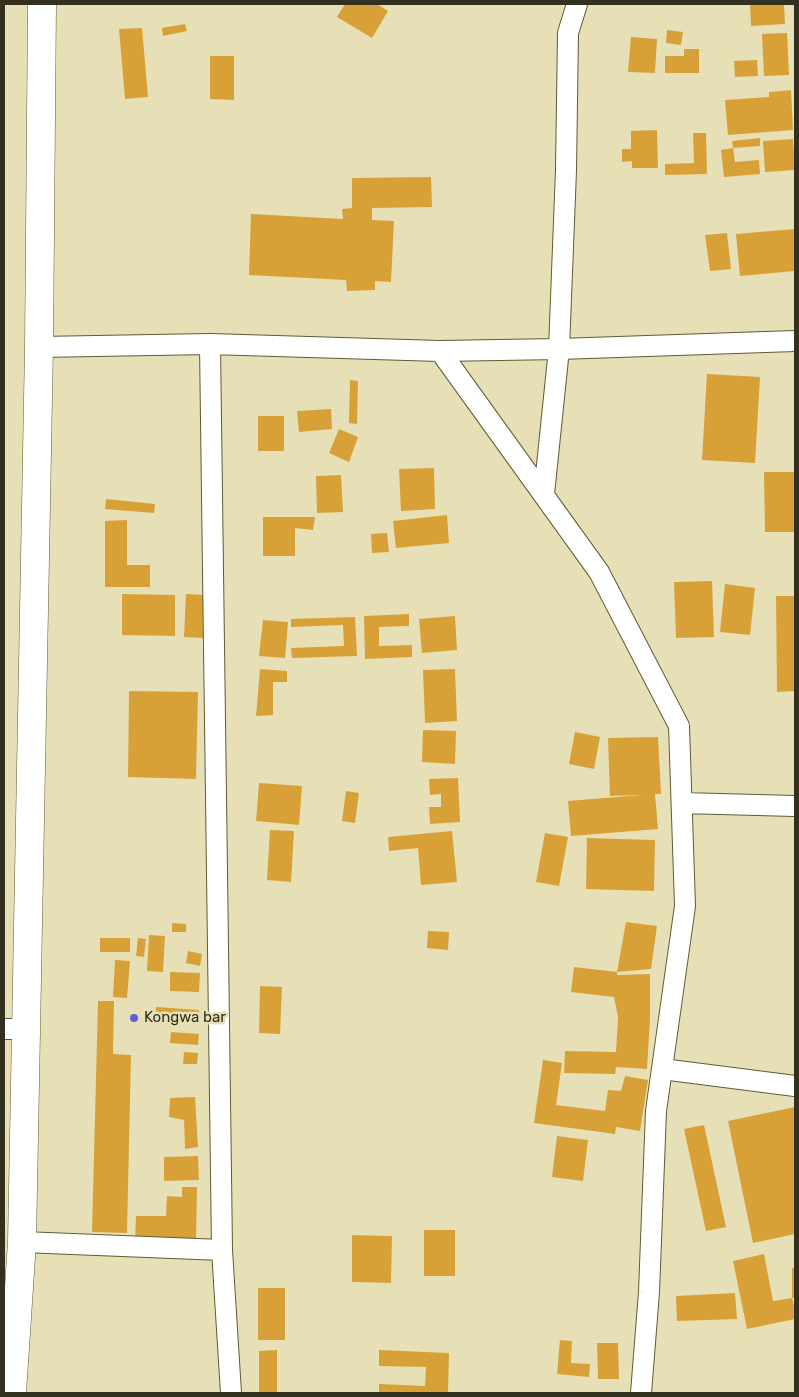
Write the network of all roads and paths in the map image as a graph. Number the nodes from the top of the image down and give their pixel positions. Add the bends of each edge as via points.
1 (42, 4) edge
2 (577, 4) edge
3 (795, 341) edge
4 (210, 344) junction
5 (38, 347) junction
6 (559, 349) junction
7 (440, 351) junction
8 (544, 494) junction
9 (682, 803) junction
10 (795, 806) edge
11 (14, 1029) edge
12 (662, 1069) junction
13 (795, 1086) edge
14 (22, 1242) junction
15 (222, 1250) junction
16 (12, 1393) edge
17 (230, 1393) edge
18 (641, 1393) edge

1 - 5 street
2 - 6 street via 568,32
3 - 6 street
4 - 5 street
4 - 7 street
4 - 15 street
5 - 11 street
6 - 7 street
6 - 8 street
7 - 8 street
8 - 9 street via 600,572 679,726
9 - 10 street
9 - 12 street via 685,906
11 - 14 street
12 - 13 street
12 - 18 street via 656,1111 649,1292
14 - 15 street
14 - 16 street
15 - 17 street

